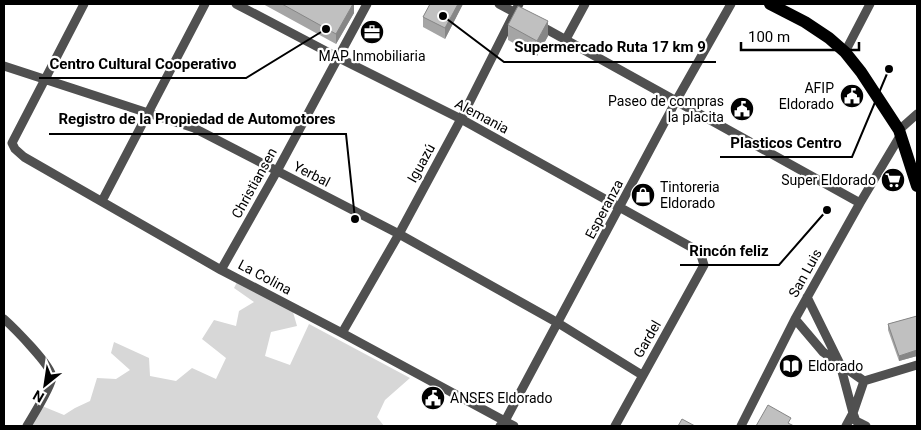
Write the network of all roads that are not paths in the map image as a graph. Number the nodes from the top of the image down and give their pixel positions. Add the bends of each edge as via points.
1 (84, 4) edge
2 (205, 4) edge
3 (236, 4) edge
4 (367, 4) edge
5 (499, 4) edge
6 (585, 4) edge
7 (731, 4) edge
8 (770, 4) edge
9 (870, 4) edge
10 (517, 8) edge
11 (566, 39) junction
12 (845, 52) junction
13 (337, 57) junction
14 (4, 66) edge
15 (45, 79) junction
16 (676, 101) junction
17 (147, 112) junction
18 (917, 114) edge
19 (461, 119) junction
20 (899, 133) junction
21 (277, 171) junction
22 (917, 186) edge
23 (102, 200) junction
24 (860, 202) junction
25 (620, 208) junction
26 (399, 234) junction
27 (704, 265) joint
28 (221, 270) junction
29 (807, 297) junction
30 (795, 319) junction
31 (4, 320) edge
32 (558, 323) junction
33 (342, 333) junction
34 (840, 364) junction
35 (917, 365) edge
36 (642, 375) junction
37 (864, 381) junction
38 (853, 413) junction
39 (502, 424) edge
40 (27, 426) edge
41 (514, 426) edge
42 (615, 426) edge
43 (741, 426) edge
44 (846, 426) edge
45 (866, 426) edge

1 - 15 street
2 - 17 street
3 - 13 street, Alemania
4 - 13 street, Christiansen
5 - 10 street
6 - 11 street
7 - 16 street, Esperanza
8 - 12 main road via 805,22
9 - 12 street
10 - 11 street
10 - 19 street, Iguazú
11 - 16 street
12 - 20 main road
13 - 19 street, Alemania
13 - 21 street, Christiansen
14 - 15 street, Yerbal
15 - 17 street, Yerbal
15 - 23 street, La Colina via 12,142 15,149
16 - 24 street
16 - 25 street, Esperanza
17 - 21 street, Yerbal via 194,128
17 - 23 street
18 - 20 street, San Luis
19 - 25 street, Alemania
19 - 26 street, Iguazú
20 - 22 main road
20 - 24 street, San Luis
21 - 26 street, Yerbal
21 - 28 street, Christiansen
23 - 28 street, La Colina
24 - 29 street, San Luis
25 - 27 street, Alemania via 700,252
25 - 32 street, Esperanza
26 - 32 street, Yerbal
26 - 33 street, Iguazú
27 - 36 street, Gardel
28 - 33 street, La Colina
29 - 30 street, San Luis
29 - 34 street
30 - 34 street via 823,352
30 - 43 street, San Luis
31 - 40 street via 49,368 52,377
32 - 36 street, Yerbal
32 - 39 street, Esperanza
33 - 39 street, La Colina
34 - 37 street
34 - 38 street
35 - 37 street
36 - 42 street, Gardel
37 - 38 street
38 - 44 street
38 - 45 street via 856,421
39 - 41 street, La Colina

